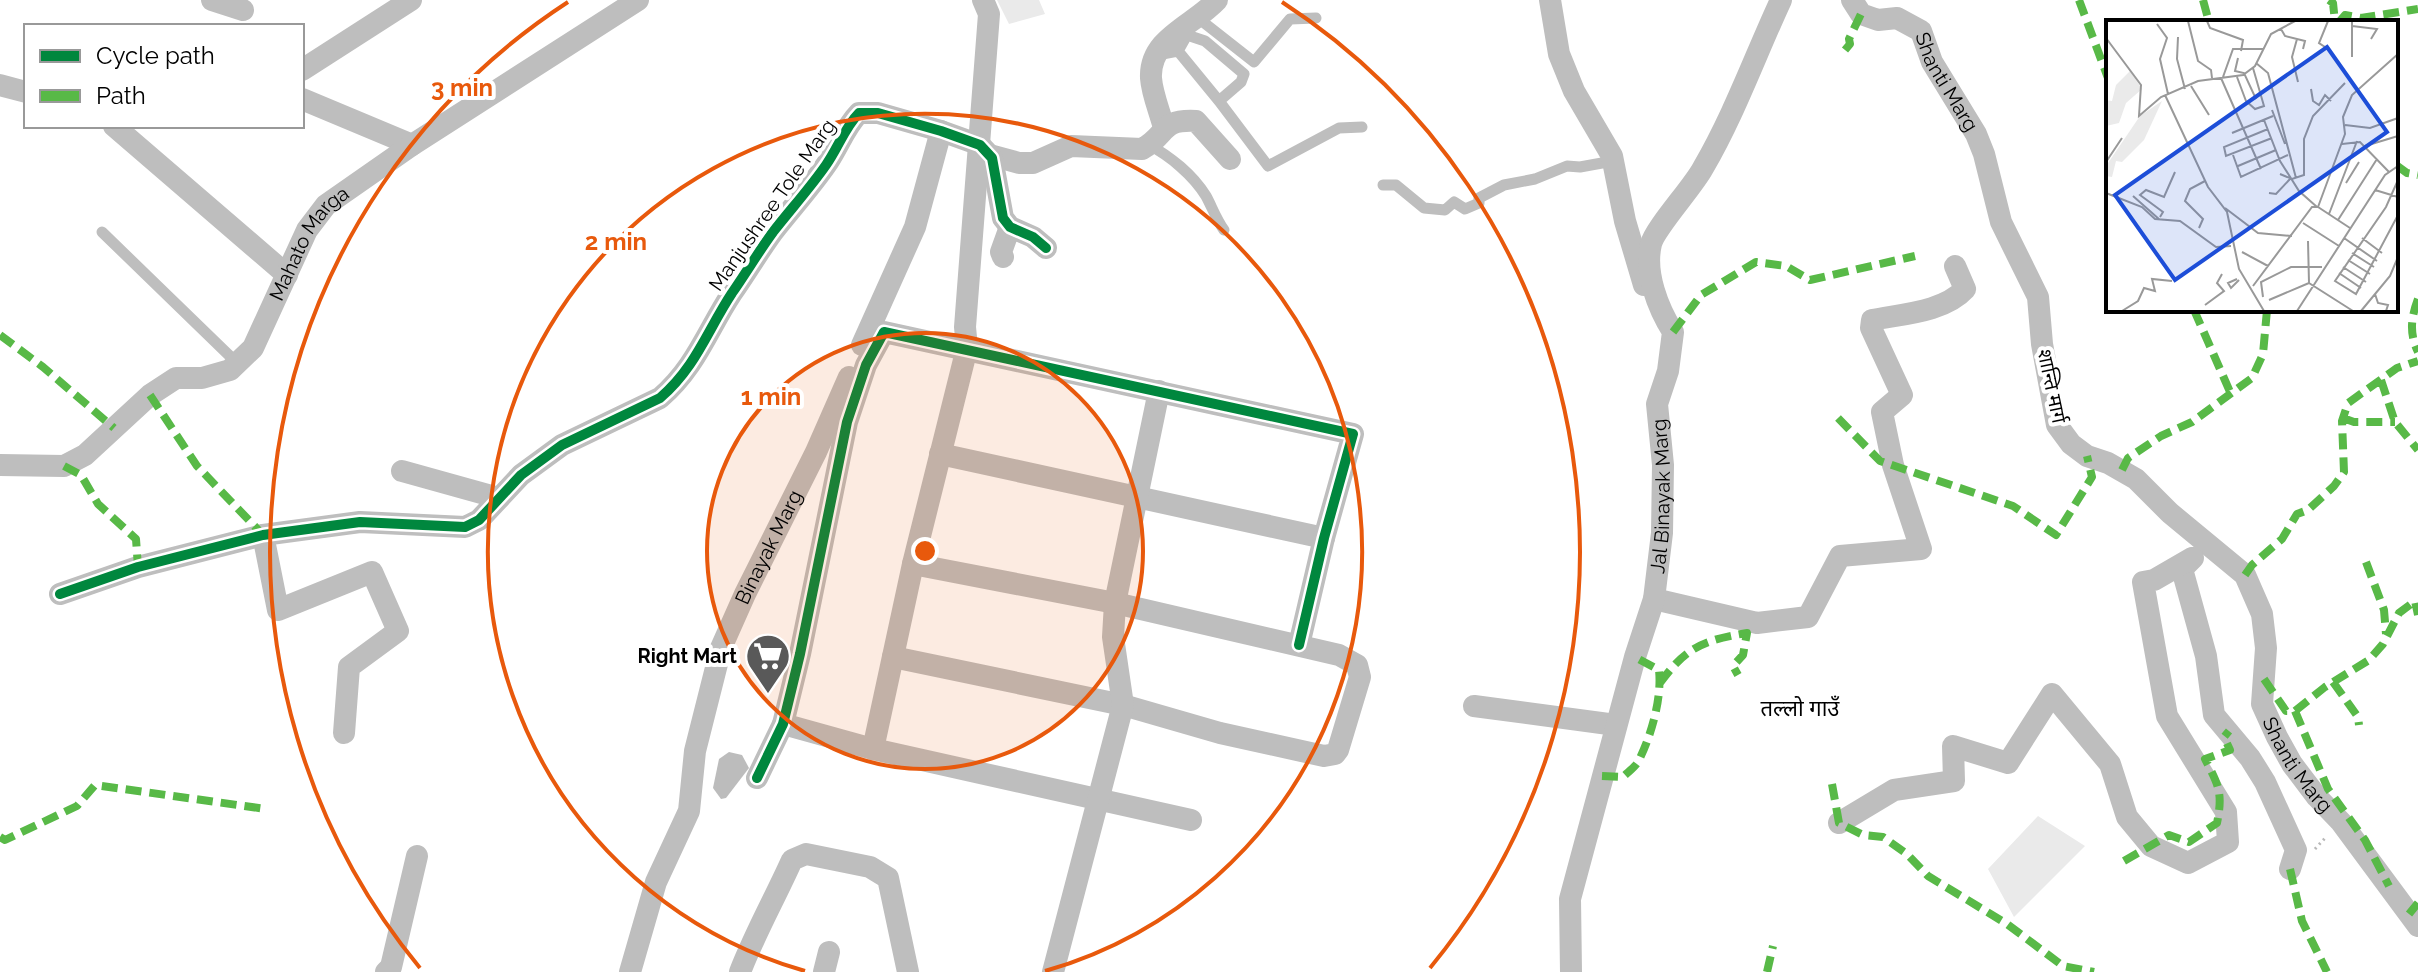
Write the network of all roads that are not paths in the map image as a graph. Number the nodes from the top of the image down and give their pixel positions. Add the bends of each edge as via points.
1 (212, 0) edge
2 (411, 0) edge
3 (638, 0) edge
4 (983, 0) edge
5 (1217, 0) edge
6 (1550, 0) edge
7 (1781, 0) edge
8 (1852, 0) edge
9 (383, 9) edge
10 (244, 12) edge
11 (1198, 18) junction
12 (1316, 18) dead end
13 (1178, 51) junction
14 (1154, 56) junction
15 (304, 68) edge
16 (0, 85) edge
17 (24, 91) edge
18 (304, 100) edge
19 (1219, 101) junction
20 (1362, 127) dead end
21 (116, 128) edge
22 (941, 131) junction
23 (1156, 136) junction
24 (412, 145) junction
25 (985, 150) junction
26 (1230, 159) dead end
27 (1613, 161) junction
28 (1383, 185) dead end
29 (2000, 209) joint
30 (1010, 227) junction
31 (1224, 230) dead end
32 (102, 232) dead end
33 (1046, 248) dead end
34 (1003, 257) dead end
35 (1955, 266) dead end
36 (287, 275) junction
37 (1663, 316) junction
38 (967, 348) junction
39 (237, 363) junction
40 (1159, 391) junction
41 (940, 454) junction
42 (0, 465) edge
43 (402, 471) dead end
44 (1136, 496) junction
45 (499, 498) junction
46 (263, 535) junction
47 (1324, 538) junction
48 (2201, 552) junction
49 (913, 564) junction
50 (2245, 575) joint
51 (60, 594) dead end
52 (1654, 599) junction
53 (1115, 603) junction
54 (1299, 645) junction
55 (893, 657) junction
56 (1123, 705) junction
57 (1474, 706) dead end
58 (783, 724) junction
59 (1616, 725) junction
60 (344, 733) dead end
61 (873, 749) junction
62 (757, 778) dead end
63 (1100, 800) junction
64 (1191, 820) dead end
65 (1839, 823) dead end
66 (417, 856) dead end
67 (2290, 869) dead end
68 (2418, 926) edge
69 (386, 972) edge
70 (630, 972) edge
71 (740, 972) edge
72 (908, 972) edge
73 (1053, 972) edge
74 (1571, 972) edge

1 - 10 street
2 - 9 street
3 - 24 street, Mahato Marga
4 - 25 street via 989,14
5 - 11 street
6 - 27 street via 1559,54
7 - 37 street, Jal Binayak Marg via 1703,170 1651,242 1650,275
8 - 29 street, Shanti Marg via 1861,14 1878,20 1897,18 1921,31 1932,62 1976,134
9 - 15 street
11 - 12 lane via 1254,62 1290,19
11 - 14 street via 1160,44
13 - 14 lane
13 - 19 lane
13 - 19 lane via 1187,35 1205,41 1244,74
14 - 23 street
16 - 17 street
18 - 24 street
19 - 20 lane via 1268,166 1339,128
21 - 36 street
22 - 25 street, Manjushree Tole Marg
22 - 45 street, Manjushree Tole Marg via 859,113 814,182 772,233 673,387 640,409 562,445
22 - 70 street, Binayak Marg via 922,208 892,281 721,648 695,751 689,811 656,882
23 - 25 street, Manjushree Tole Marg via 1142,149 1071,146 1033,163
23 - 26 street, Manjushree Tole Marg via 1173,122 1196,121
23 - 31 lane via 1205,196
24 - 36 street, Mahato Marga via 326,205 307,230
25 - 30 street
25 - 38 street
27 - 28 lane via 1567,166 1504,185 1465,209 1454,202 1445,210 1424,208 1396,185
27 - 37 street via 1647,295
29 - 48 street, शान्ति मार्ग via 2007,236 2038,297 2057,425 2087,456 2136,479
30 - 33 street
30 - 34 street
32 - 39 lane
35 - 52 street via 1965,289 1956,299 1872,320 1871,328 1902,395 1882,412 1921,549 1840,556 1808,617 1757,623
36 - 39 street, Mahato Marga via 253,348
37 - 52 street, Jal Binayak Marg via 1673,332 1673,346 1657,404 1662,533
38 - 40 street
38 - 41 street
38 - 58 street via 884,332 866,365 841,446
39 - 42 street via 202,378 176,378 85,455 64,466
40 - 44 street
40 - 47 street via 1353,434
41 - 44 street
41 - 49 street
43 - 45 street
44 - 47 street
44 - 53 street
45 - 46 street, Manjushree Tole Marg via 465,527 360,522
46 - 51 street, Manjushree Tole Marg via 138,567
46 - 60 street via 278,610 372,572 398,631 349,667
47 - 54 street
48 - 50 street, शान्ति मार्ग
48 - 65 street via 2143,582 2167,716 2226,812 2228,842 2188,863 2151,846 2127,817 2110,764 2052,694 2008,763 1953,746 1954,781 1894,790
48 - 67 street via 2182,569 2206,656 2214,715 2265,782 2296,850
49 - 53 street
49 - 55 street
50 - 68 street, Shanti Marg via 2262,614 2262,704 2277,737 2292,764
52 - 59 street, Jal Binayak Marg
53 - 54 street
53 - 56 street via 1113,637
54 - 56 street via 1339,655 1359,670 1335,754 1284,748
55 - 56 street
55 - 61 street
56 - 63 street
57 - 59 street
58 - 61 street
58 - 62 street
59 - 74 street, Jal Binayak Marg via 1570,899
61 - 63 street
63 - 64 street
63 - 73 street
66 - 69 street
71 - 72 street via 792,860 806,854 870,867 888,878

